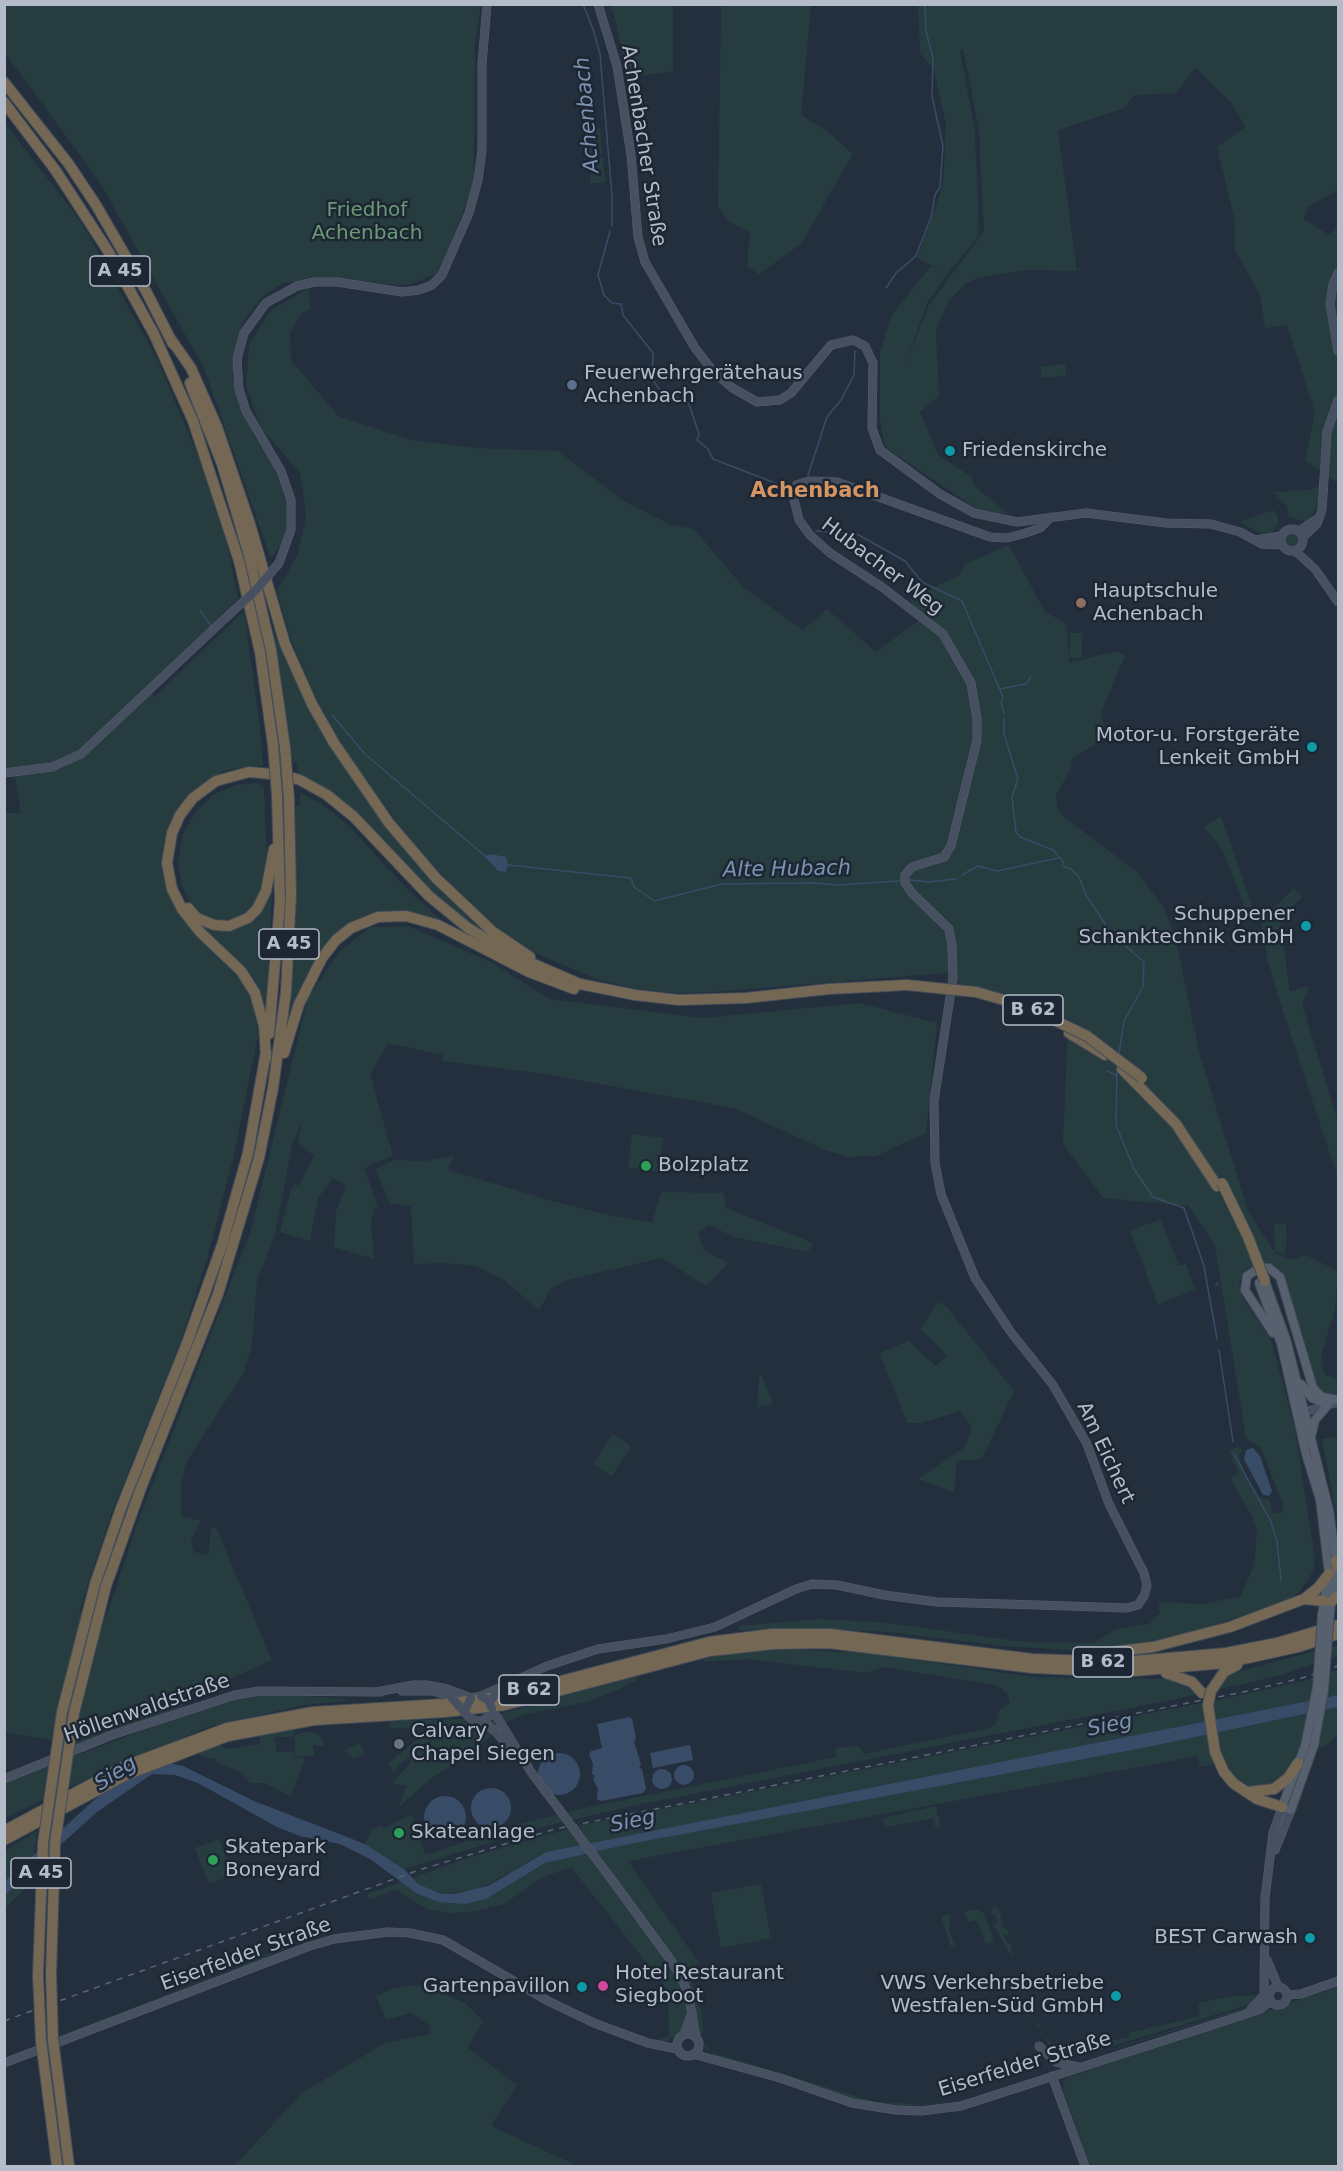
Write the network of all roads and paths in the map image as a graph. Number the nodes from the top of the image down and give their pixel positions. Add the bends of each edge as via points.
1 (488, 4) edge
2 (598, 4) edge
3 (4, 82) edge
4 (4, 102) edge
5 (1338, 273) edge
6 (170, 338) junction
7 (1338, 351) edge
8 (1338, 400) edge
9 (1051, 517) junction
10 (1301, 538) junction
11 (1282, 541) junction
12 (1294, 551) junction
13 (1315, 569) junction
14 (1338, 602) edge
15 (944, 634) joint
16 (4, 773) edge
17 (278, 809) junction
18 (499, 957) junction
19 (907, 988) junction
20 (610, 990) junction
21 (266, 1058) junction
22 (273, 1088) junction
23 (1262, 1282) junction
24 (1281, 1343) junction
25 (1297, 1379) junction
26 (1338, 1401) edge
27 (1328, 1405) junction
28 (1301, 1413) junction
29 (1311, 1439) junction
30 (1335, 1568) edge
31 (101, 1585) junction
32 (1304, 1599) junction
33 (1331, 1599) edge
34 (1338, 1624) edge
35 (1338, 1634) edge
36 (1002, 1656) junction
37 (1248, 1659) junction
38 (1157, 1670) junction
39 (506, 1683) junction
40 (377, 1692) junction
41 (1206, 1692) junction
42 (483, 1694) junction
43 (468, 1696) junction
44 (493, 1711) junction
45 (466, 1713) junction
46 (486, 1723) junction
47 (196, 1742) junction
48 (1309, 1746) junction
49 (1298, 1763) junction
50 (531, 1772) junction
51 (4, 1779) edge
52 (1247, 1792) junction
53 (62, 1802) junction
54 (1286, 1808) junction
55 (4, 1831) edge
56 (4, 1840) edge
57 (1264, 1955) junction
58 (1338, 1981) edge
59 (1275, 1987) junction
60 (1287, 1995) junction
61 (1271, 2001) junction
62 (692, 2012) junction
63 (1240, 2016) junction
64 (698, 2041) junction
65 (680, 2042) junction
66 (1039, 2046) dead end
67 (693, 2054) junction
68 (715, 2060) junction
69 (4, 2063) edge
70 (1079, 2067) junction
71 (1052, 2076) junction
72 (57, 2166) edge
73 (69, 2166) edge
74 (1084, 2166) edge

1 - 16 main road, bridge via 478,180 469,213 442,275 419,291 337,282 297,285 266,303 249,324 238,351 239,389 246,411 281,471 291,500 291,530 279,563 81,754 52,767
2 - 9 main road, Achenbacher Straße via 617,66 640,249 662,294 706,362 731,387 751,400 768,403 791,393 831,345 858,341 869,351 873,363 873,432 887,458 940,494 987,518 1017,522
3 - 6 highway, A 45 via 96,205
4 - 17 highway, A 45, bridge via 108,250 154,334 193,421 239,561 260,652
5 - 7 main road via 1330,304
6 - 20 highway via 191,368 217,426 294,667 334,743 368,794 436,878 493,932 558,972
6 - 22 highway, A 45, bridge via 210,432 249,555 271,650 285,747 289,944
8 - 10 main road via 1327,432 1324,495 1317,524
9 - 11 main road, Achenbacher Straße via 1086,513 1222,525 1254,540
9 - 15 main road, Hubacher Weg via 1040,528 1026,533 990,537 837,482 809,481 796,485 792,491 797,513 810,535
10 - 11 main road, Achenbacher Straße via 1287,530
10 - 12 main road
10 - 13 main road
11 - 12 main road via 1286,550
12 - 13 main road
13 - 14 main road
15 - 39 main road, Am Eichert via 971,683 977,740 949,851 944,857 908,869 905,883 949,929 953,978 934,1101 934,1142 941,1194 975,1278 1053,1385 1087,1444 1109,1504 1144,1573 1146,1591 1137,1605 1118,1608 937,1602 812,1584 726,1624 598,1650
17 - 18 highway via 270,877 257,909 229,926 197,918 182,899 174,875 174,847 184,821 212,790 245,778 277,780 300,786 336,809 426,901
17 - 21 highway, A 45 via 278,948
18 - 19 highway, B 62 via 544,979 628,1000 747,1003
18 - 22 highway via 449,930 416,918 378,917 351,928 328,948 310,977
19 - 20 highway, B 62 via 700,999 654,998
19 - 23 highway, B 62 via 974,998 1023,1012 1084,1042 1125,1071 1164,1109 1198,1154
20 - 21 highway via 540,969 468,928 429,896 354,817 314,787 282,775 237,774 208,786 186,806 169,843 168,872 182,909 200,932 237,966 255,993 264,1026
21 - 31 highway, A 45 via 248,1153 222,1245 117,1517
22 - 31 highway, A 45 via 253,1181 230,1260
23 - 24 main road, B 62
23 - 25 main road, B 62 via 1287,1339
24 - 26 main road via 1245,1290 1247,1276 1259,1268 1273,1270 1280,1276 1313,1388 1322,1397
24 - 28 main road, B 62
25 - 27 main road via 1308,1394
25 - 28 main road, B 62
26 - 27 main road
27 - 28 main road
27 - 29 main road via 1315,1420
28 - 29 main road, B 62
28 - 30 main road, B 62
29 - 30 main road, B 62 via 1329,1510
30 - 32 highway, B 62
30 - 33 main road, B 62
30 - 33 main road, B 62
31 - 72 highway, A 45, bridge via 62,1712 42,1854 40,2019
31 - 73 highway, A 45, bridge via 74,1713 54,1854 53,2039
32 - 33 highway, B 62
32 - 36 highway, B 62 via 1230,1627 1153,1647 1081,1656
33 - 48 main road, B 62, bridge via 1326,1614 1324,1690
34 - 36 highway, B 62 via 1277,1643 1188,1658 1102,1662
35 - 37 highway, B 62
36 - 47 highway, B 62 via 830,1634 749,1636 670,1650 504,1696 285,1716
37 - 38 highway, B 62
37 - 41 highway, B 62 via 1224,1672
38 - 41 highway, B 62 via 1186,1679
38 - 47 highway, B 62 via 1054,1670 861,1646 773,1644 681,1657 505,1705 305,1721
39 - 42 main road
39 - 44 main road, bridge via 497,1691
40 - 43 main road, Höllenwaldstraße via 427,1685
40 - 45 main road, Höllenwaldstraße, bridge via 426,1690 451,1697
40 - 51 main road, Höllenwaldstraße via 260,1691 235,1695 112,1735
41 - 52 highway, B 62, bridge via 1218,1759 1233,1783
42 - 43 main road, bridge
42 - 44 main road, Höllenwaldstraße, bridge
43 - 45 main road, bridge
44 - 46 main road
44 - 50 main road, Höllenwaldstraße
45 - 46 main road, Höllenwaldstraße via 476,1722
46 - 50 main road, Höllenwaldstraße
47 - 53 highway, B 62 via 125,1766
48 - 49 main road, B 62
48 - 54 main road, B 62
49 - 52 highway, B 62 via 1274,1789
49 - 54 main road, B 62
50 - 62 main road, Höllenwaldstraße, bridge via 672,1962
52 - 54 highway, B 62 via 1272,1799
53 - 55 highway, B 62
53 - 56 highway, B 62
54 - 57 main road via 1273,1833 1264,1898
57 - 59 main road
57 - 63 main road via 1263,1999
58 - 60 main road, Eiserfelder Straße
59 - 60 main road via 1283,1988
59 - 61 main road via 1269,1993
60 - 61 main road, Eiserfelder Straße via 1282,2004
61 - 63 main road, Eiserfelder Straße
62 - 64 main road, Höllenwaldstraße
62 - 65 main road
63 - 70 main road, Eiserfelder Straße
64 - 65 main road via 690,2034
64 - 67 main road
64 - 68 main road, Eiserfelder Straße
65 - 67 main road, Eiserfelder Straße via 683,2054
65 - 69 main road, Eiserfelder Straße via 662,2047 594,2023 443,1940 388,1932 307,1947
66 - 70 main road via 1056,2062
67 - 68 main road, Eiserfelder Straße
68 - 71 main road, Eiserfelder Straße via 852,2103 896,2110 961,2106
70 - 71 main road, Eiserfelder Straße
71 - 74 main road

